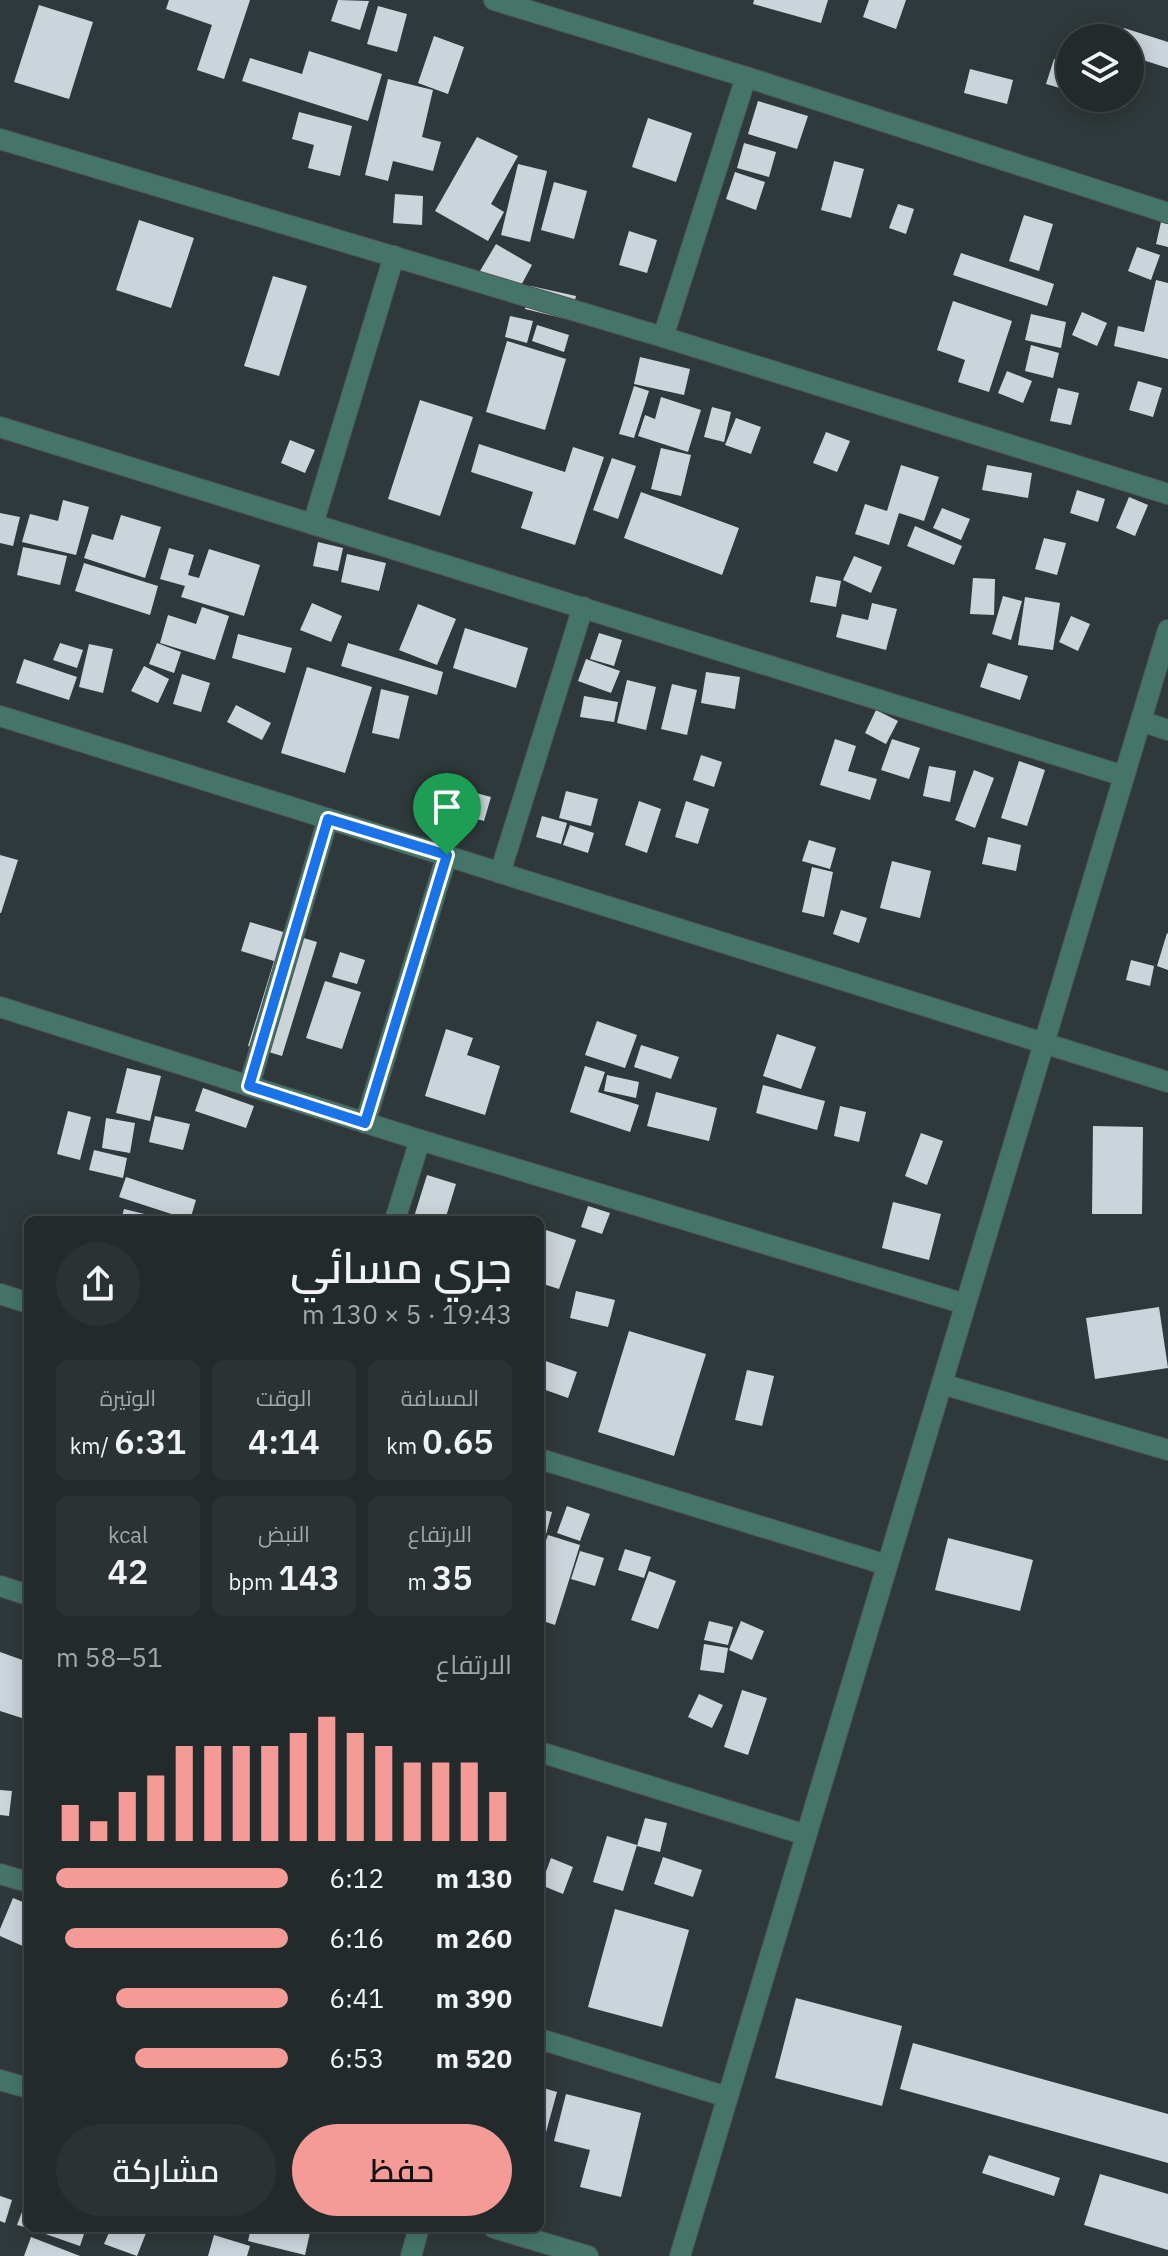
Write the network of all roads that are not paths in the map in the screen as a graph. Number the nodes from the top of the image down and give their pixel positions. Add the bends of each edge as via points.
1 (494, 0) edge
2 (534, 6) edge
3 (746, 77) junction
4 (0, 139) edge
5 (1168, 213) edge
6 (394, 256) junction
7 (663, 337) junction
8 (0, 427) edge
9 (1168, 494) edge
10 (313, 524) junction
11 (583, 607) junction
12 (1168, 630) edge
13 (0, 716) edge
14 (1141, 721) junction
15 (1168, 730) edge
16 (1124, 776) junction
17 (328, 819) junction
18 (447, 855) junction
19 (500, 873) junction
20 (0, 1007) edge
21 (1044, 1045) junction
22 (1168, 1082) edge
23 (249, 1086) junction
24 (365, 1123) junction
25 (420, 1140) junction
26 (396, 1216) edge
27 (0, 1294) edge
28 (24, 1302) edge
29 (965, 1304) junction
30 (942, 1384) junction
31 (1168, 1450) edge
32 (544, 1460) edge
33 (887, 1565) junction
34 (0, 1586) edge
35 (24, 1594) edge
36 (544, 1753) edge
37 (806, 1835) junction
38 (0, 1874) edge
39 (24, 1881) edge
40 (544, 2040) edge
41 (0, 2080) edge
42 (24, 2087) edge
43 (727, 2097) junction
44 (418, 2232) edge
45 (507, 2232) edge
46 (411, 2256) edge
47 (588, 2256) edge
48 (680, 2256) edge

1 - 2 street
2 - 3 street
3 - 5 street
3 - 7 street
4 - 6 street
6 - 7 street
6 - 10 street
7 - 9 street
8 - 10 street
10 - 11 street
11 - 16 street
11 - 19 street
12 - 14 street
13 - 17 street
14 - 15 street
14 - 16 street
16 - 21 street
17 - 18 street
17 - 23 street
18 - 19 street
18 - 24 street
19 - 21 street
20 - 23 street
21 - 22 street
21 - 29 street
23 - 24 street
24 - 25 street
25 - 26 street
25 - 29 street
27 - 28 street
29 - 30 street
30 - 31 street
30 - 33 street
32 - 33 street
33 - 37 street
34 - 35 street
36 - 37 street
37 - 43 street
38 - 39 street
40 - 43 street
41 - 42 street
43 - 48 street
44 - 46 street
45 - 47 street

